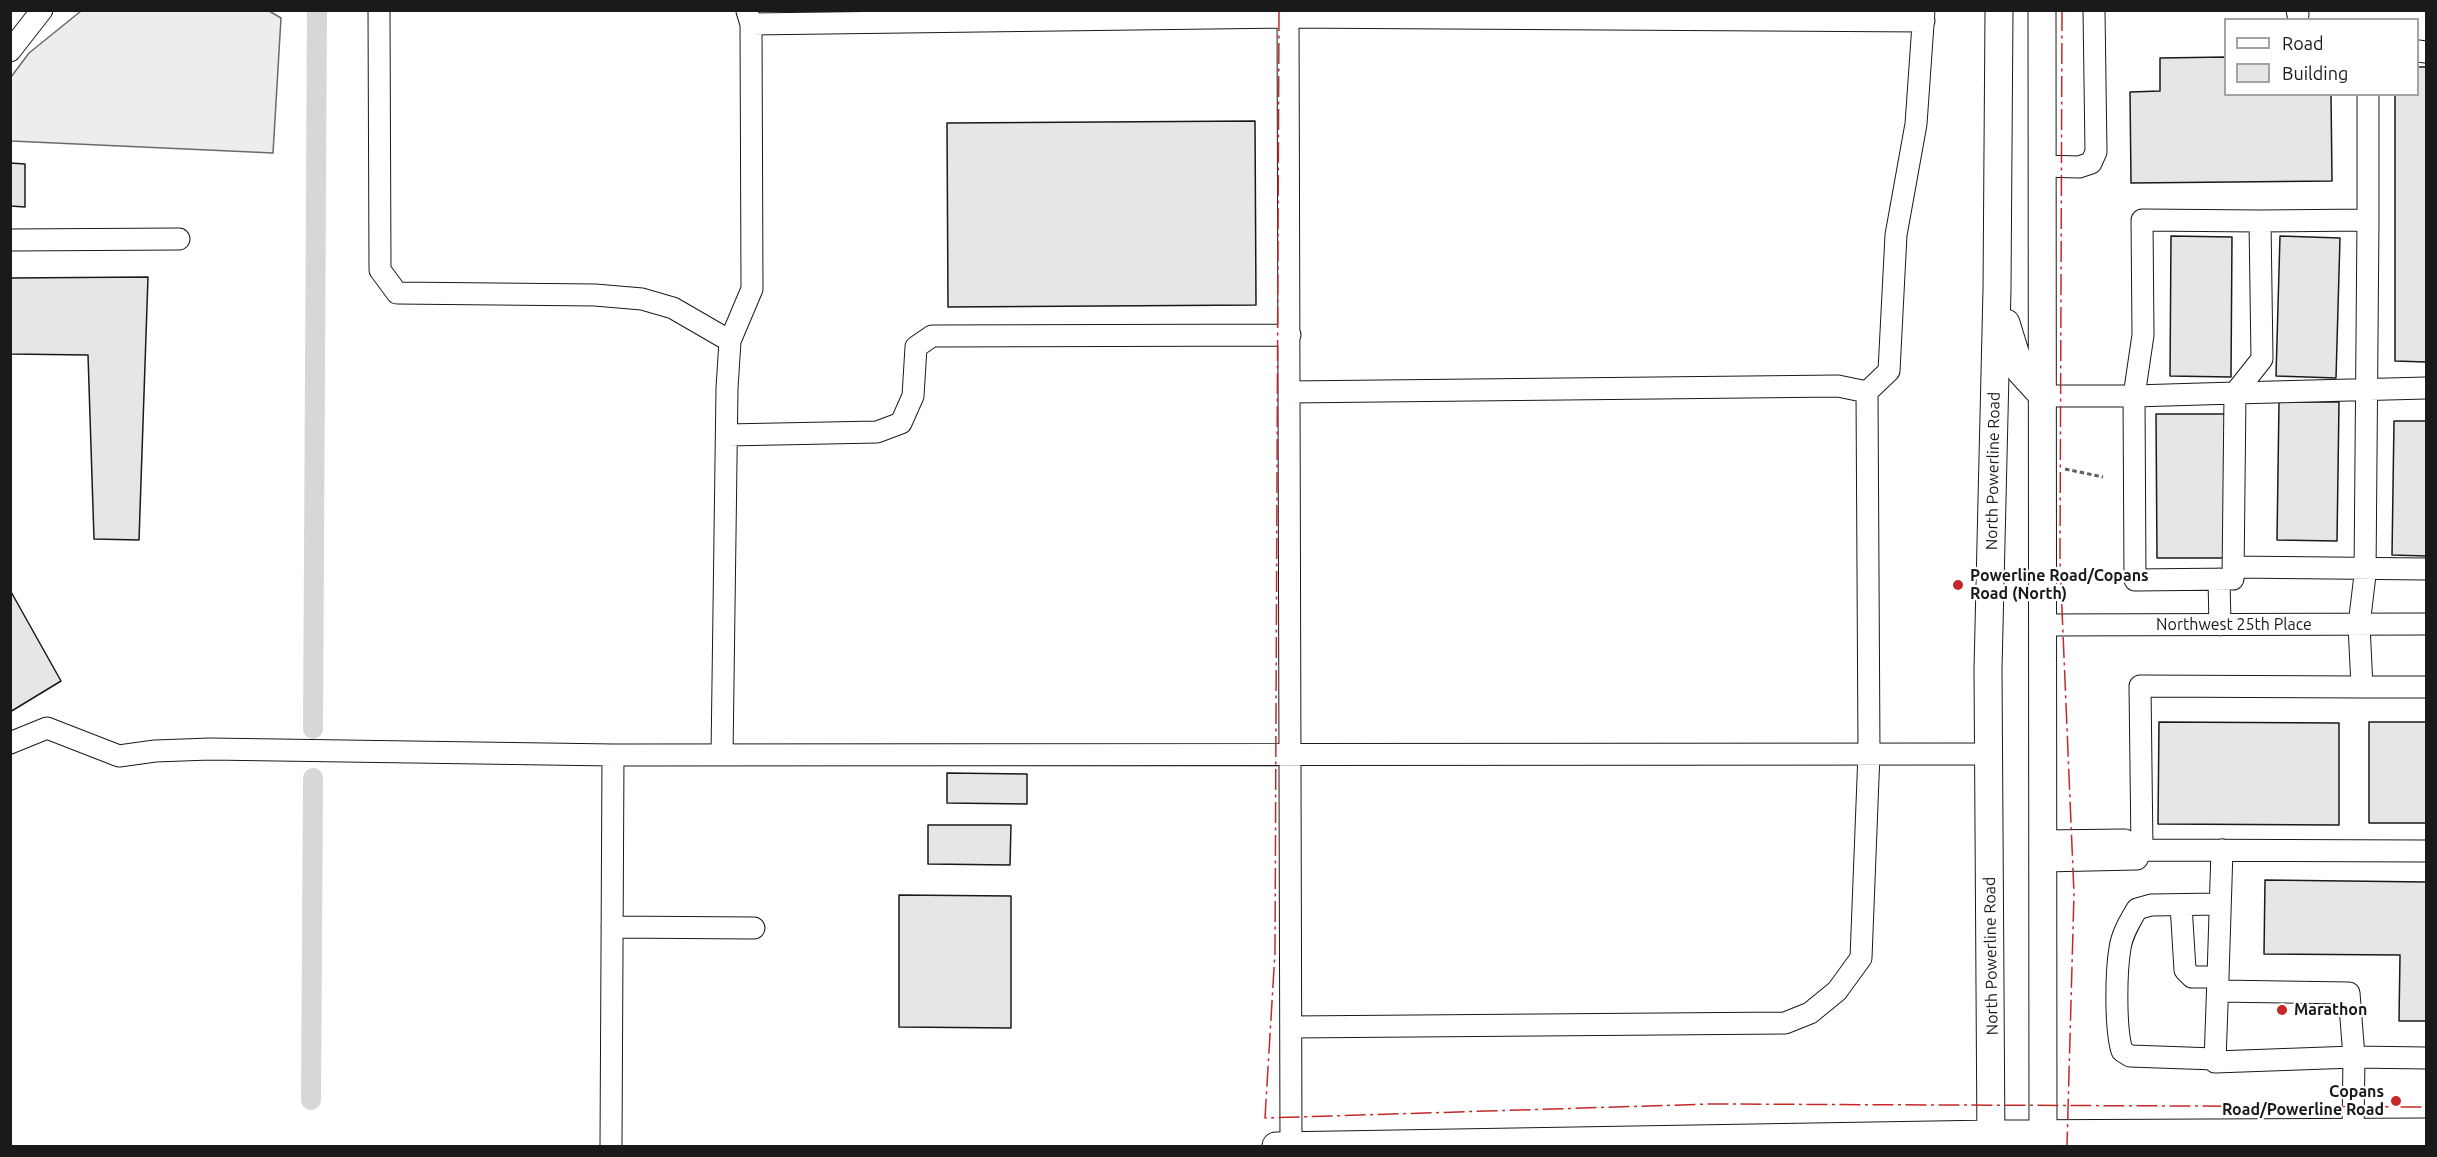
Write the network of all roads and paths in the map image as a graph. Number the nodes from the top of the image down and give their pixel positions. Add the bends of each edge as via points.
1 (42, 10) edge
2 (379, 10) edge
3 (1999, 10) edge
4 (2042, 10) edge
5 (2094, 10) edge
6 (1288, 14) edge
7 (1833, 16) edge
8 (1924, 16) edge
9 (749, 17) edge
10 (10, 51) edge
11 (2368, 96) edge
12 (2042, 166) junction
13 (2368, 220) junction
14 (2260, 221) junction
15 (179, 239) dead end
16 (10, 240) edge
17 (1997, 289) junction
18 (1290, 335) junction
19 (730, 341) junction
20 (2366, 388) junction
21 (2427, 388) edge
22 (1290, 392) junction
23 (1867, 392) junction
24 (2235, 393) junction
25 (2043, 396) junction
26 (2134, 396) junction
27 (727, 435) junction
28 (2063, 468) dead end
29 (2103, 477) dead end
30 (2365, 569) junction
31 (2427, 569) edge
32 (2226, 573) junction
33 (2359, 624) junction
34 (2427, 624) edge
35 (2042, 625) junction
36 (2220, 625) junction
37 (2362, 687) junction
38 (2427, 687) edge
39 (10, 743) edge
40 (1869, 753) junction
41 (1989, 753) junction
42 (1291, 754) junction
43 (613, 755) junction
44 (722, 755) junction
45 (2142, 850) junction
46 (2222, 850) junction
47 (2043, 851) junction
48 (2427, 851) edge
49 (2220, 904) junction
50 (2181, 905) junction
51 (612, 927) junction
52 (754, 928) dead end
53 (2218, 984) junction
54 (1290, 1027) junction
55 (2354, 1056) junction
56 (2427, 1058) edge
57 (2215, 1059) junction
58 (2354, 1132) junction
59 (2427, 1132) edge
60 (1992, 1140) edge
61 (2043, 1140) edge
62 (611, 1146) edge
63 (1276, 1146) edge
64 (1291, 1146) edge

1 - 10 street
2 - 19 street via 380,270 397,293 642,299 673,308
3 - 17 main road, North Powerline Road
4 - 12 main road
5 - 12 street via 2096,152 2091,163 2079,167
6 - 7 street
6 - 9 street
6 - 18 street
7 - 8 street
8 - 23 street via 1916,124 1896,235 1889,371
9 - 19 street via 752,289
11 - 13 street
12 - 25 main road
13 - 14 street
13 - 20 street
14 - 24 street via 2262,359
14 - 26 street via 2142,220 2144,335
15 - 16 street
17 - 25 main road via 2021,372
17 - 41 main road, North Powerline Road
18 - 22 street
18 - 27 street via 932,336 916,347 913,396 901,423 877,432
19 - 27 street
20 - 21 street
20 - 24 street
20 - 30 street
22 - 23 street via 1838,386
22 - 42 street
23 - 40 street
24 - 26 street
24 - 32 street
25 - 26 street
25 - 35 main road
26 - 32 street via 2135,580
27 - 44 street
28 - 29 path
30 - 31 street
30 - 32 street
30 - 33 street
32 - 36 street
33 - 34 street, Northwest 25th Place
33 - 36 street, Northwest 25th Place
33 - 37 street
35 - 36 street, Northwest 25th Place
35 - 47 main road
37 - 38 street
37 - 45 street via 2140,686
39 - 43 street via 47,728 119,756 210,749
40 - 41 street
40 - 42 street
40 - 54 street via 1861,958 1838,991 1810,1013 1785,1023
41 - 60 main road, North Powerline Road
42 - 44 street
42 - 54 street
43 - 44 street
43 - 51 street
45 - 46 street
45 - 47 street via 2138,859
46 - 48 street
46 - 49 street
47 - 61 main road
49 - 50 street
49 - 53 street
50 - 53 street via 2185,970 2192,977
50 - 57 street via 2137,909 2126,929 2119,955 2119,1041 2122,1051 2130,1056
51 - 52 street
51 - 62 street
53 - 55 street via 2349,993
53 - 57 street
54 - 64 street
55 - 56 street
55 - 57 street
55 - 58 street
58 - 59 main road
58 - 61 main road
60 - 61 main road
60 - 64 main road
63 - 64 main road

